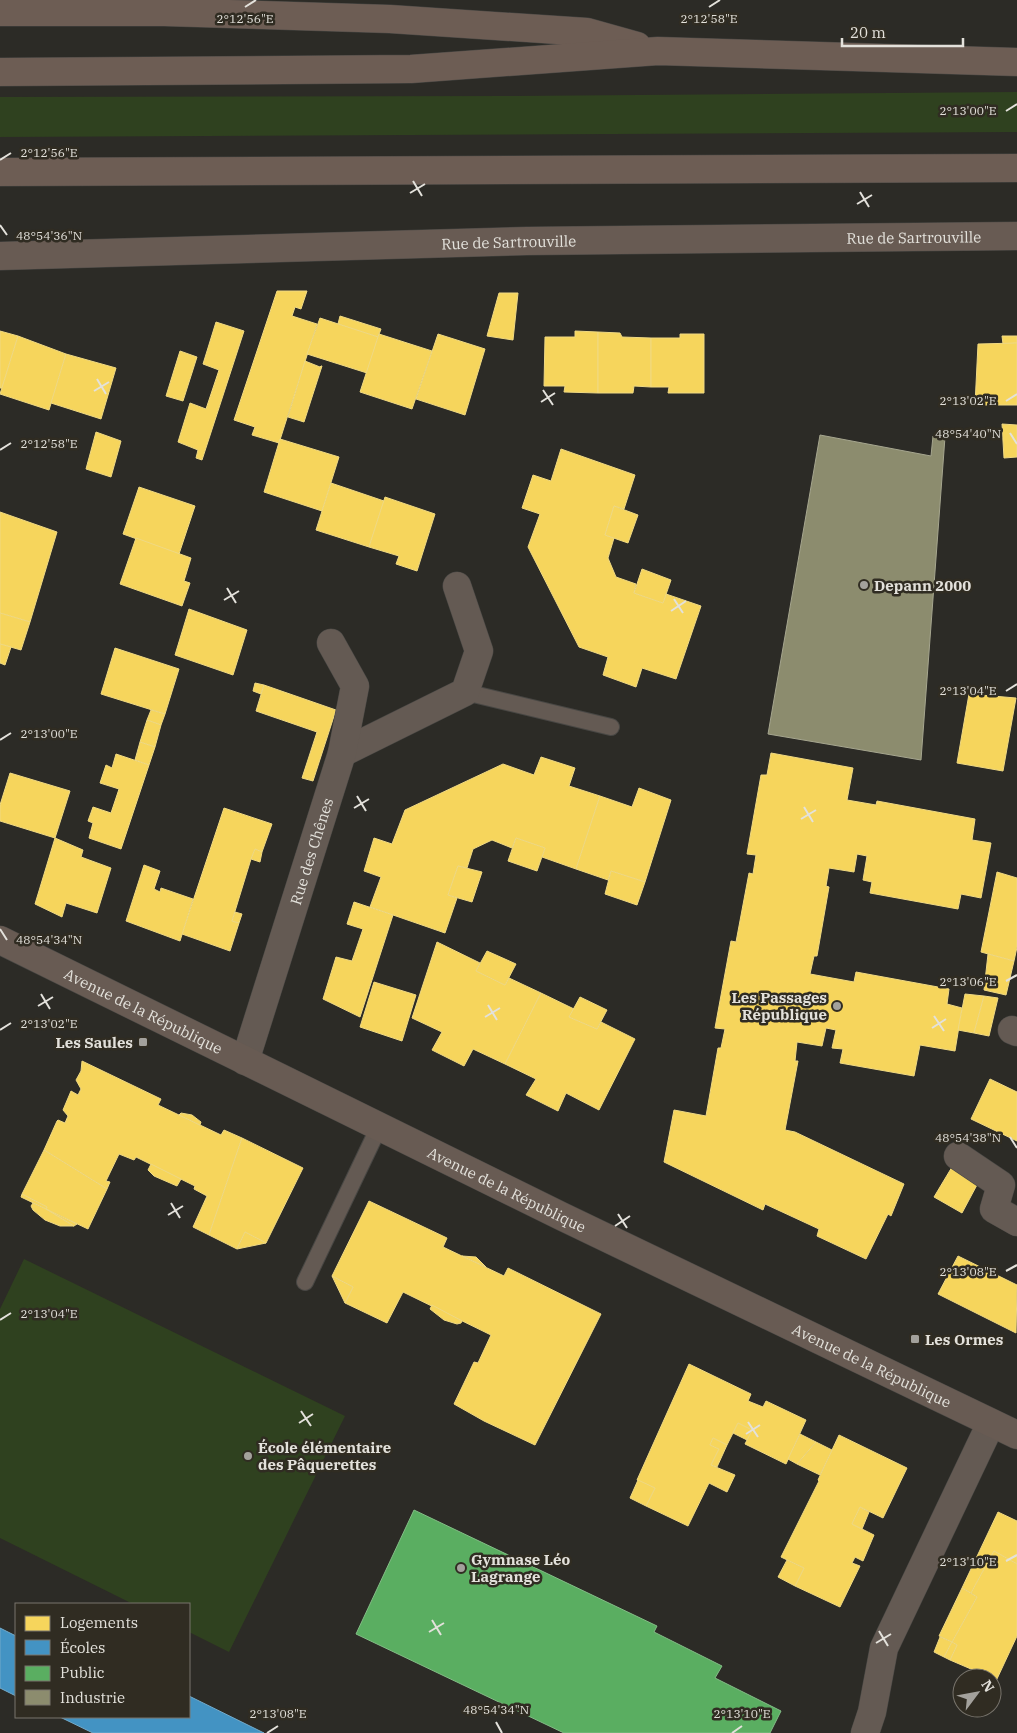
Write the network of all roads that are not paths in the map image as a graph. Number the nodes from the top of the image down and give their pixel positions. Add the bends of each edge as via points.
1 (0, 12) edge
2 (658, 51) junction
3 (1017, 62) edge
4 (0, 72) edge
5 (1017, 168) edge
6 (0, 172) edge
7 (1017, 236) edge
8 (0, 256) edge
9 (457, 586) dead end
10 (331, 643) dead end
11 (465, 692) junction
12 (611, 727) dead end
13 (342, 753) junction
14 (0, 940) edge
15 (246, 1061) junction
16 (379, 1127) junction
17 (958, 1156) dead end
18 (1017, 1222) edge
19 (305, 1282) dead end
20 (991, 1422) junction
21 (1017, 1435) edge
22 (864, 1733) edge

1 - 2 highway via 164,12 390,19 587,32
2 - 3 highway
2 - 4 highway via 411,69
5 - 6 highway
7 - 8 main road, Rue de Sartrouville via 527,241
9 - 11 street via 479,650
10 - 13 street, Rue des Chênes via 355,686
11 - 12 lane
11 - 13 street
13 - 15 street, Rue des Chênes
14 - 15 main road, Avenue de la République
15 - 16 main road, Avenue de la République
16 - 19 lane
16 - 20 main road, Avenue de la République
17 - 18 street via 1001,1185 994,1209
20 - 21 main road, Avenue de la République
20 - 22 street via 884,1648 872,1712

